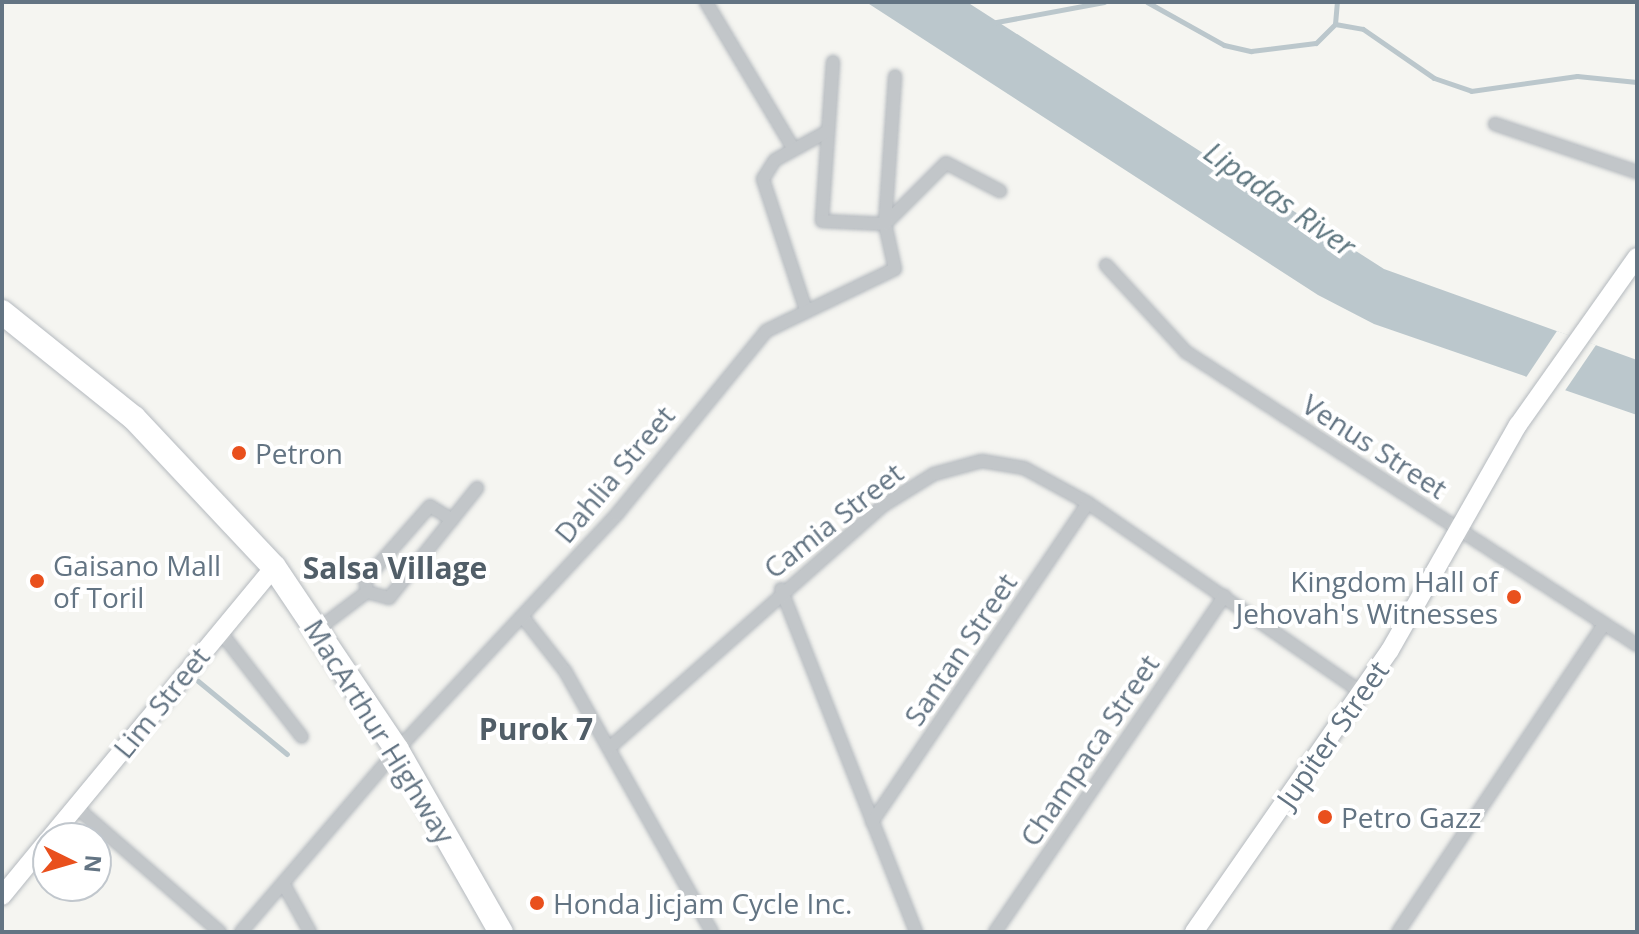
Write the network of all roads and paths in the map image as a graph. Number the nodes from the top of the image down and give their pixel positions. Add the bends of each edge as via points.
1 (706, 2) edge
2 (833, 62) dead end
3 (895, 76) dead end
4 (1495, 124) dead end
5 (828, 131) junction
6 (793, 148) junction
7 (1637, 172) edge
8 (1000, 191) dead end
9 (885, 224) junction
10 (1637, 257) edge
11 (1106, 265) dead end
12 (805, 307) junction
13 (2, 312) edge
14 (477, 488) dead end
15 (1088, 503) junction
16 (452, 520) junction
17 (1459, 530) junction
18 (274, 567) junction
19 (781, 589) junction
20 (367, 592) junction
21 (1224, 596) junction
22 (522, 616) junction
23 (1604, 624) junction
24 (318, 629) junction
25 (219, 630) junction
26 (1637, 645) edge
27 (1361, 692) junction
28 (302, 737) dead end
29 (609, 748) junction
30 (397, 750) junction
31 (76, 807) junction
32 (63, 822) edge
33 (872, 822) junction
34 (32, 860) edge
35 (283, 883) junction
36 (2, 896) edge
37 (220, 932) edge
38 (241, 932) edge
39 (310, 932) edge
40 (501, 932) edge
41 (712, 932) edge
42 (916, 932) edge
43 (995, 932) edge
44 (1194, 932) edge
45 (1398, 932) edge

1 - 6 street
2 - 5 street
3 - 9 street
4 - 7 street
5 - 6 street
5 - 9 street via 822,221
6 - 12 street via 767,169 763,190
8 - 9 street via 946,163
9 - 12 street, Dahlia Street via 895,269
10 - 17 main road, Jupiter Street via 1586,322 1518,425
11 - 17 street, Venus Street via 1186,352
12 - 22 street, Dahlia Street via 748,351 617,514
13 - 18 highway, MacArthur Highway via 134,418
14 - 16 street
15 - 19 street, Camia Street via 1003,462 957,466 912,485
15 - 21 street, Camia Street
15 - 33 street, Santan Street
16 - 20 street via 389,598
16 - 20 street via 430,506 365,580
17 - 23 street, Venus Street
17 - 27 main road, Jupiter Street
18 - 24 highway, MacArthur Highway
18 - 25 main road, Lim Street
19 - 29 street, Camia Street
19 - 33 street via 846,739
20 - 24 street
21 - 27 street, Camia Street
21 - 43 street, Champaca Street
22 - 29 street
22 - 30 street, Dahlia Street
23 - 26 street, Venus Street
23 - 45 street
24 - 30 highway, MacArthur Highway
25 - 28 street
25 - 31 main road, Lim Street
27 - 44 main road, Jupiter Street
29 - 41 street
30 - 35 street, Dahlia Street
30 - 40 highway, MacArthur Highway
31 - 32 main road, Lim Street
31 - 37 street
33 - 42 street
34 - 36 main road, Lim Street
35 - 38 street, Dahlia Street
35 - 39 street

